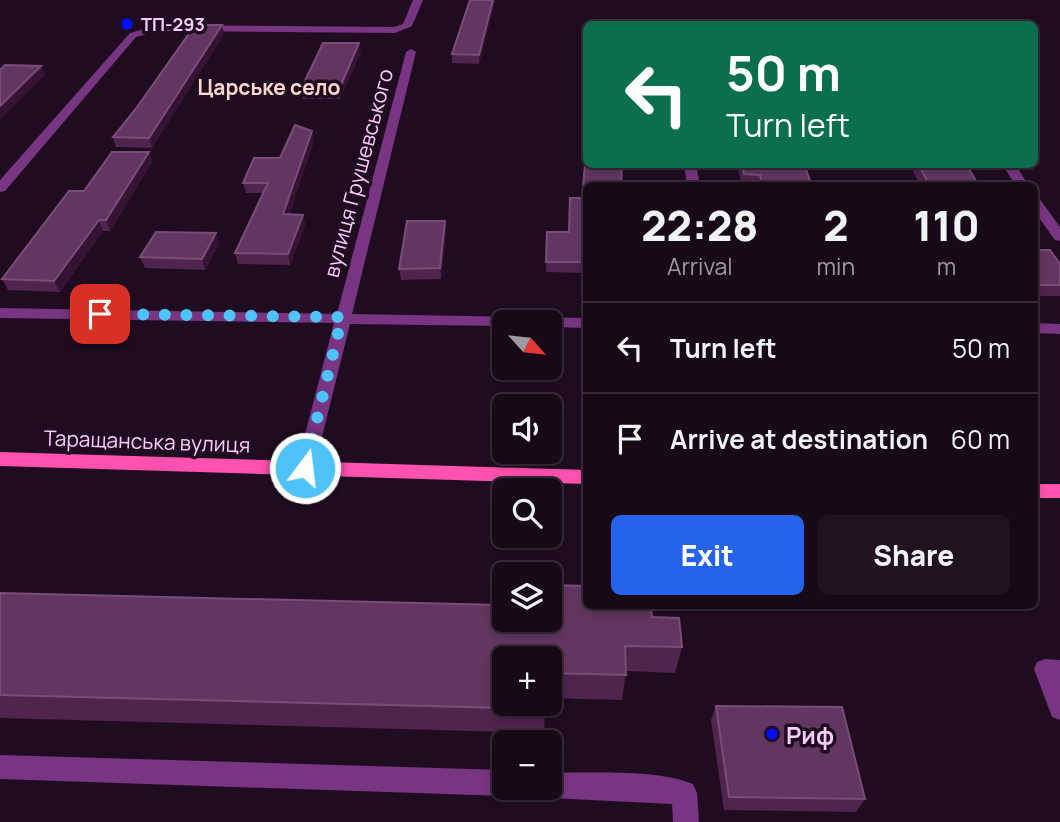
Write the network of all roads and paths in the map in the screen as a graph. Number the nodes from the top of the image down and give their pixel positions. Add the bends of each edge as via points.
1 (418, 0) edge
2 (411, 52) dead end
3 (0, 188) edge
4 (1038, 207) edge
5 (1060, 237) edge
6 (0, 313) edge
7 (342, 317) junction
8 (492, 321) edge
9 (562, 322) edge
10 (583, 323) edge
11 (1038, 328) edge
12 (1060, 329) edge
13 (0, 459) edge
14 (305, 468) junction
15 (583, 477) edge
16 (1038, 491) edge
17 (1060, 491) edge
18 (1060, 670) edge
19 (1060, 709) edge
20 (0, 767) edge
21 (492, 783) edge
22 (562, 785) edge
23 (687, 822) edge

1 - 3 street via 407,26 395,30 158,27 133,35
2 - 7 street, вулиця Грушевського
4 - 5 street
6 - 7 street
7 - 8 street
7 - 14 street, вулиця Грушевського
9 - 10 street
11 - 12 street
13 - 14 main road, Таращанська вулиця
14 - 15 main road, Таращанська вулиця
16 - 17 main road
18 - 19 street via 1045,669
20 - 21 street
22 - 23 street via 684,793

